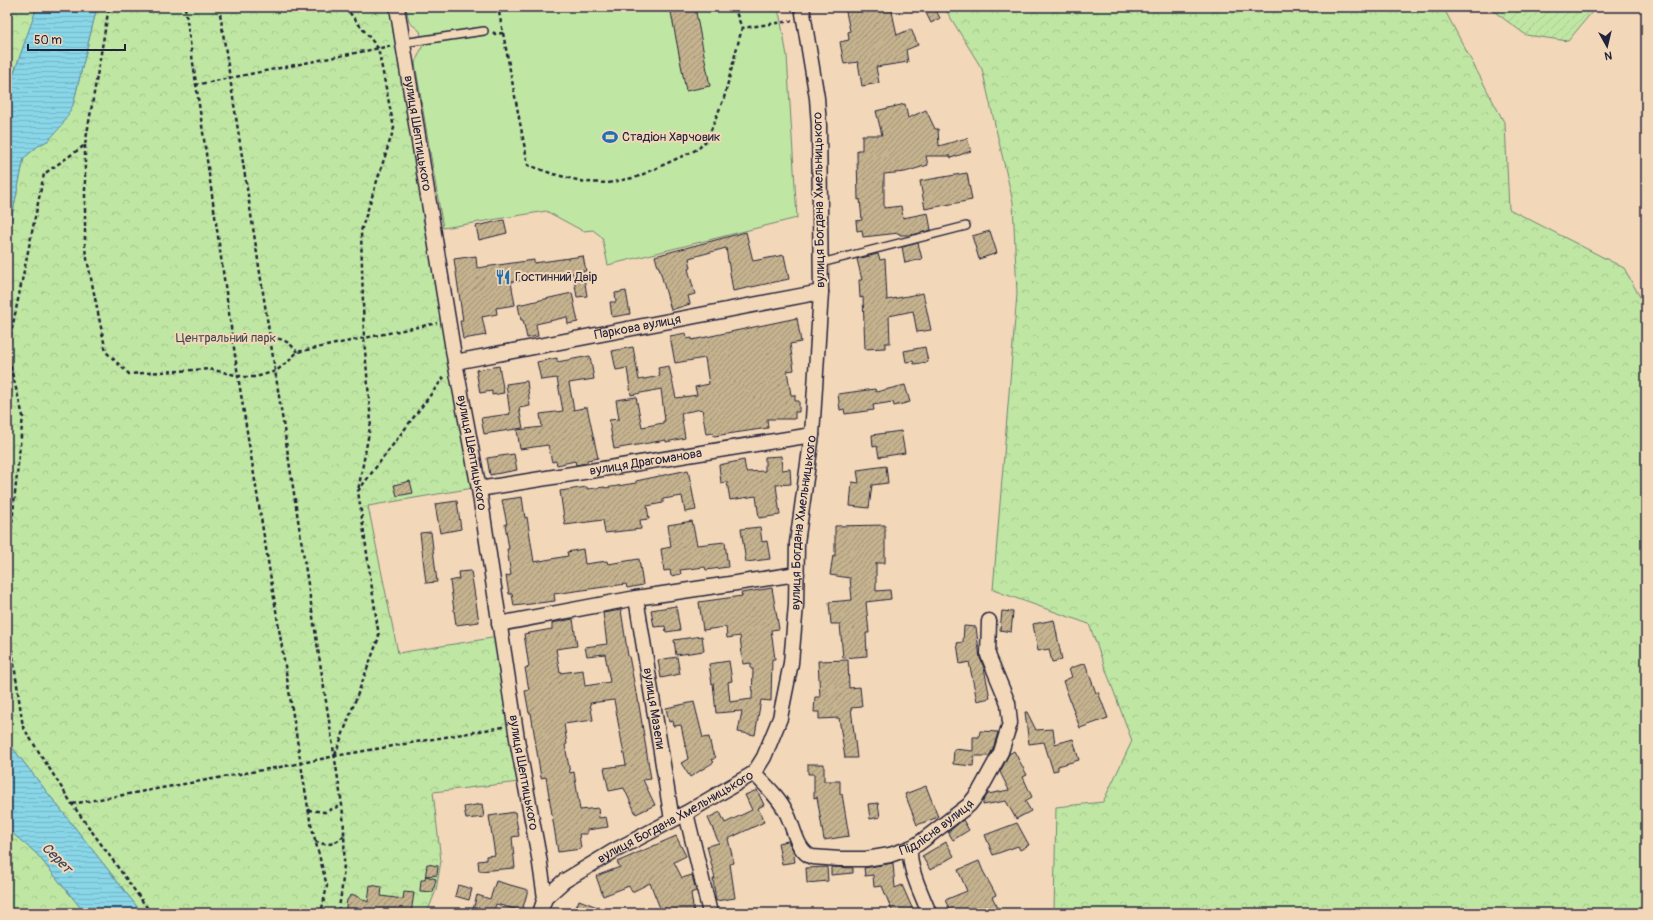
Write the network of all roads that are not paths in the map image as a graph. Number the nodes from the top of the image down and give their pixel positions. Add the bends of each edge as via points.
1 (397, 7) edge
2 (803, 13) edge
3 (484, 31) road end
4 (403, 44) junction
5 (966, 226) dead end
6 (821, 263) junction
7 (821, 292) junction
8 (455, 362) junction
9 (812, 435) junction
10 (479, 489) junction
11 (797, 574) junction
12 (636, 598) junction
13 (989, 621) dead end
14 (500, 624) junction
15 (754, 773) junction
16 (686, 813) junction
17 (672, 820) junction
18 (910, 848) junction
19 (545, 898) junction
20 (540, 913) edge
21 (710, 913) edge
22 (929, 913) edge

1 - 4 street, вулиця Шептицького
2 - 6 street, вулиця Богдана Хмельницького via 819,125
3 - 4 lane
4 - 8 street, вулиця Шептицького
5 - 6 lane
6 - 7 street, вулиця Богдана Хмельницького
7 - 8 street, Паркова вулиця
7 - 9 street, вулиця Богдана Хмельницького
8 - 10 street, вулиця Шептицького
9 - 10 street, вулиця Драгоманова
9 - 11 street, вулиця Богдана Хмельницького via 797,543
10 - 14 street, вулиця Шептицького
11 - 12 street
11 - 15 street, вулиця Богдана Хмельницького via 787,689 780,718 764,757
12 - 14 street
12 - 17 street, вулиця Мазепи
13 - 18 street, Підлісна вулиця via 988,655 1008,703 1010,723 1001,752 969,805
14 - 19 street, вулиця Шептицького
15 - 16 street, вулиця Богдана Хмельницького
15 - 18 street, Підлісна вулиця via 781,802 802,850 808,856 866,858 890,855
16 - 17 street, вулиця Богдана Хмельницького
16 - 21 street
17 - 19 street, вулиця Богдана Хмельницького via 571,877
18 - 22 street via 910,864
19 - 20 street

